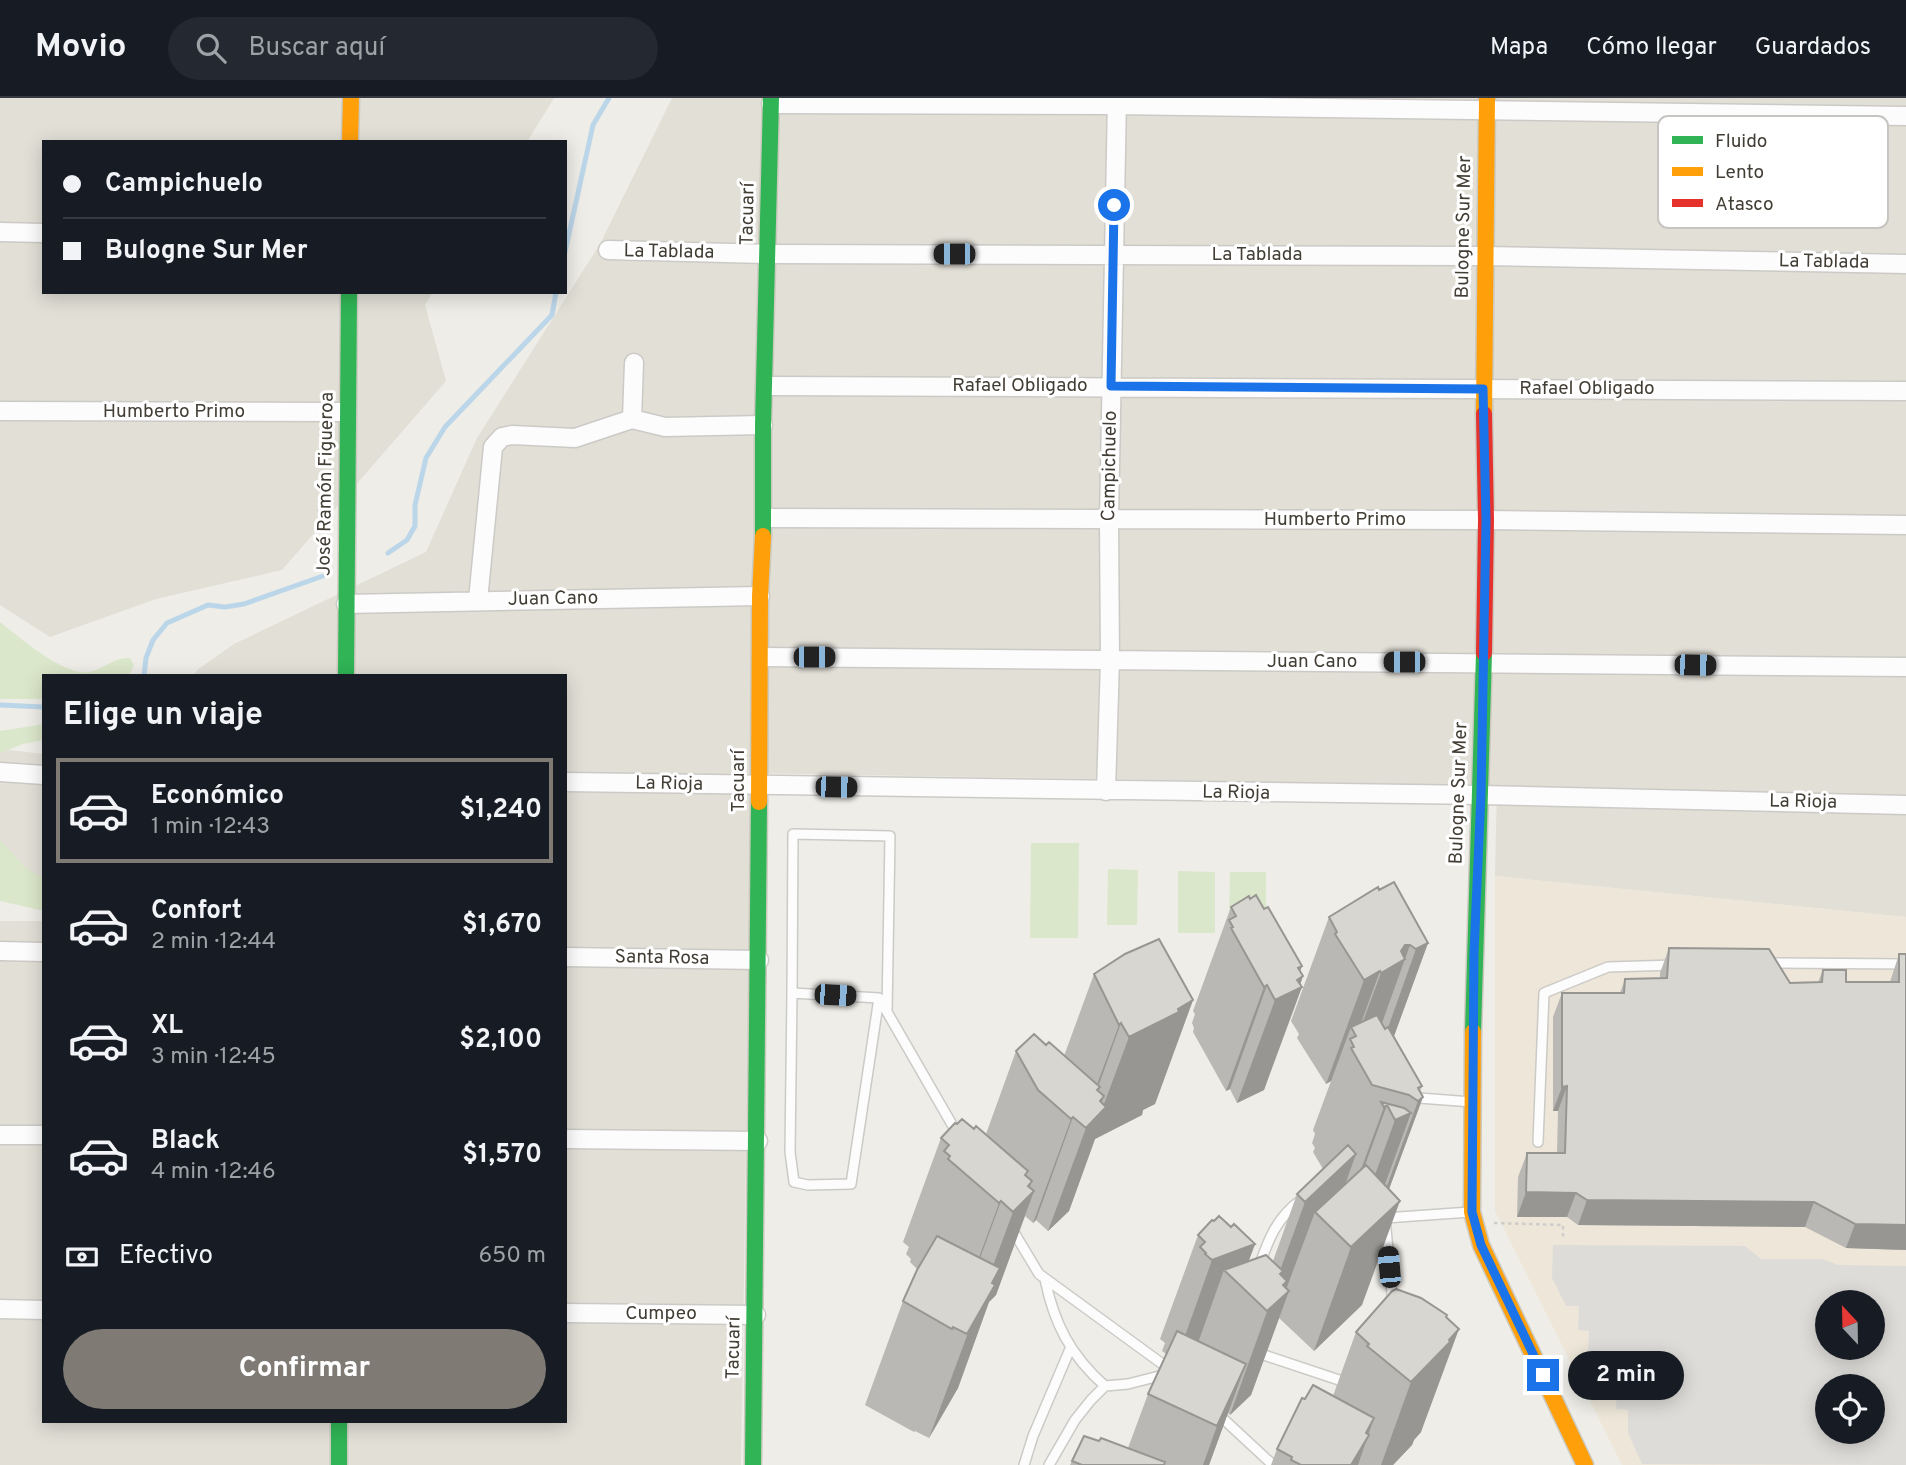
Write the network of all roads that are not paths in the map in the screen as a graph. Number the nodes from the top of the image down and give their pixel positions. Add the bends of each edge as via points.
1 (351, 98) edge
2 (771, 101) edge
3 (1116, 102) edge
4 (1487, 104) edge
5 (1906, 116) edge
6 (350, 140) edge
7 (0, 232) edge
8 (42, 233) edge
9 (608, 250) dead end
10 (769, 254) junction
11 (1113, 255) junction
12 (1484, 256) junction
13 (1906, 264) edge
14 (349, 294) edge
15 (634, 363) dead end
16 (765, 386) junction
17 (1111, 386) junction
18 (1483, 389) junction
19 (1906, 391) edge
20 (0, 411) edge
21 (347, 412) junction
22 (632, 419) junction
23 (763, 425) junction
24 (764, 518) junction
25 (1109, 520) junction
26 (1486, 520) junction
27 (1906, 525) edge
28 (760, 596) junction
29 (478, 600) junction
30 (346, 604) junction
31 (761, 657) junction
32 (1110, 660) junction
33 (1483, 663) junction
34 (1906, 667) edge
35 (345, 674) edge
36 (0, 772) edge
37 (42, 775) edge
38 (567, 782) edge
39 (760, 786) junction
40 (1106, 791) junction
41 (1481, 795) junction
42 (1906, 804) edge
43 (0, 951) edge
44 (42, 952) edge
45 (567, 957) edge
46 (759, 960) junction
47 (1756, 963) edge
48 (1906, 964) edge
49 (1689, 965) edge
50 (792, 993) junction
51 (878, 998) junction
52 (887, 1012) junction
53 (1409, 1090) edge
54 (1473, 1102) junction
55 (0, 1135) edge
56 (42, 1135) edge
57 (567, 1139) edge
58 (758, 1141) junction
59 (1538, 1142) dead end
60 (963, 1143) edge
61 (1314, 1198) edge
62 (1004, 1215) edge
63 (1381, 1215) junction
64 (1473, 1217) junction
65 (1375, 1225) edge
66 (1256, 1276) edge
67 (1045, 1279) junction
68 (0, 1309) edge
69 (42, 1310) edge
70 (567, 1313) edge
71 (756, 1315) junction
72 (1395, 1318) edge
73 (1070, 1349) junction
74 (1247, 1349) edge
75 (1184, 1367) edge
76 (1173, 1371) junction
77 (1183, 1381) edge
78 (1105, 1386) junction
79 (1360, 1386) dead end
80 (1213, 1409) edge
81 (339, 1423) edge
82 (339, 1465) edge
83 (753, 1465) edge
84 (1024, 1465) edge
85 (1049, 1465) edge
86 (1273, 1465) edge
87 (1585, 1465) edge

1 - 6 street
2 - 3 street
2 - 10 street, Tacuarí
3 - 4 street
3 - 11 street, Campichuelo
4 - 5 street
4 - 12 street, Bulogne Sur Mer
7 - 8 street
9 - 10 street, La Tablada
10 - 11 street, La Tablada
10 - 16 street, Tacuarí
11 - 12 street, La Tablada
11 - 17 street, Campichuelo
12 - 13 street, La Tablada
12 - 18 street, Bulogne Sur Mer
14 - 21 street, José Ramón Figueroa
15 - 22 street
16 - 17 street, Rafael Obligado
16 - 23 street, Tacuarí
17 - 18 street, Rafael Obligado
17 - 25 street, Campichuelo
18 - 19 street, Rafael Obligado
18 - 26 street, Bulogne Sur Mer
20 - 21 street, Humberto Primo
21 - 30 street, José Ramón Figueroa
22 - 23 street via 665,427
22 - 29 street via 575,438 512,435 497,441
23 - 24 street, Tacuarí
24 - 25 street, Humberto Primo
24 - 28 street, Tacuarí
25 - 26 street, Humberto Primo
25 - 32 street, Campichuelo
26 - 27 street, Humberto Primo
26 - 33 street, Bulogne Sur Mer
28 - 29 street, Juan Cano
28 - 31 street, Tacuarí
29 - 30 street, Juan Cano
30 - 35 street, José Ramón Figueroa
31 - 32 street, Juan Cano
31 - 39 street, Tacuarí
32 - 33 street, Juan Cano
32 - 40 street, Campichuelo
33 - 34 street, Juan Cano
33 - 41 street, Bulogne Sur Mer
36 - 37 street
38 - 39 street, La Rioja
39 - 40 street, La Rioja
39 - 46 street, Tacuarí
40 - 41 street, La Rioja
41 - 42 street, La Rioja
41 - 54 street, Bulogne Sur Mer
43 - 44 street
45 - 46 street, Santa Rosa
46 - 58 street, Tacuarí
47 - 48 lane
49 - 59 lane via 1608,967 1544,993
50 - 51 lane
50 - 51 lane via 790,1152 793,1182 808,1185 851,1184
50 - 52 lane via 793,834 890,836
51 - 52 lane
52 - 60 lane
53 - 54 lane via 1419,1098
54 - 64 street, Bulogne Sur Mer
55 - 56 street
57 - 58 street
58 - 71 street, Tacuarí
61 - 66 lane via 1303,1198 1287,1210 1269,1237
62 - 67 lane
63 - 64 lane
63 - 65 lane
63 - 72 lane
64 - 87 street, Bulogne Sur Mer via 1481,1245
67 - 73 lane
67 - 76 lane
68 - 69 street
70 - 71 street, Cumpeo
71 - 83 street, Tacuarí
73 - 78 lane
73 - 84 lane
74 - 79 lane
75 - 76 lane
76 - 77 lane
76 - 78 lane
78 - 85 lane via 1075,1420
80 - 86 lane
81 - 82 street

